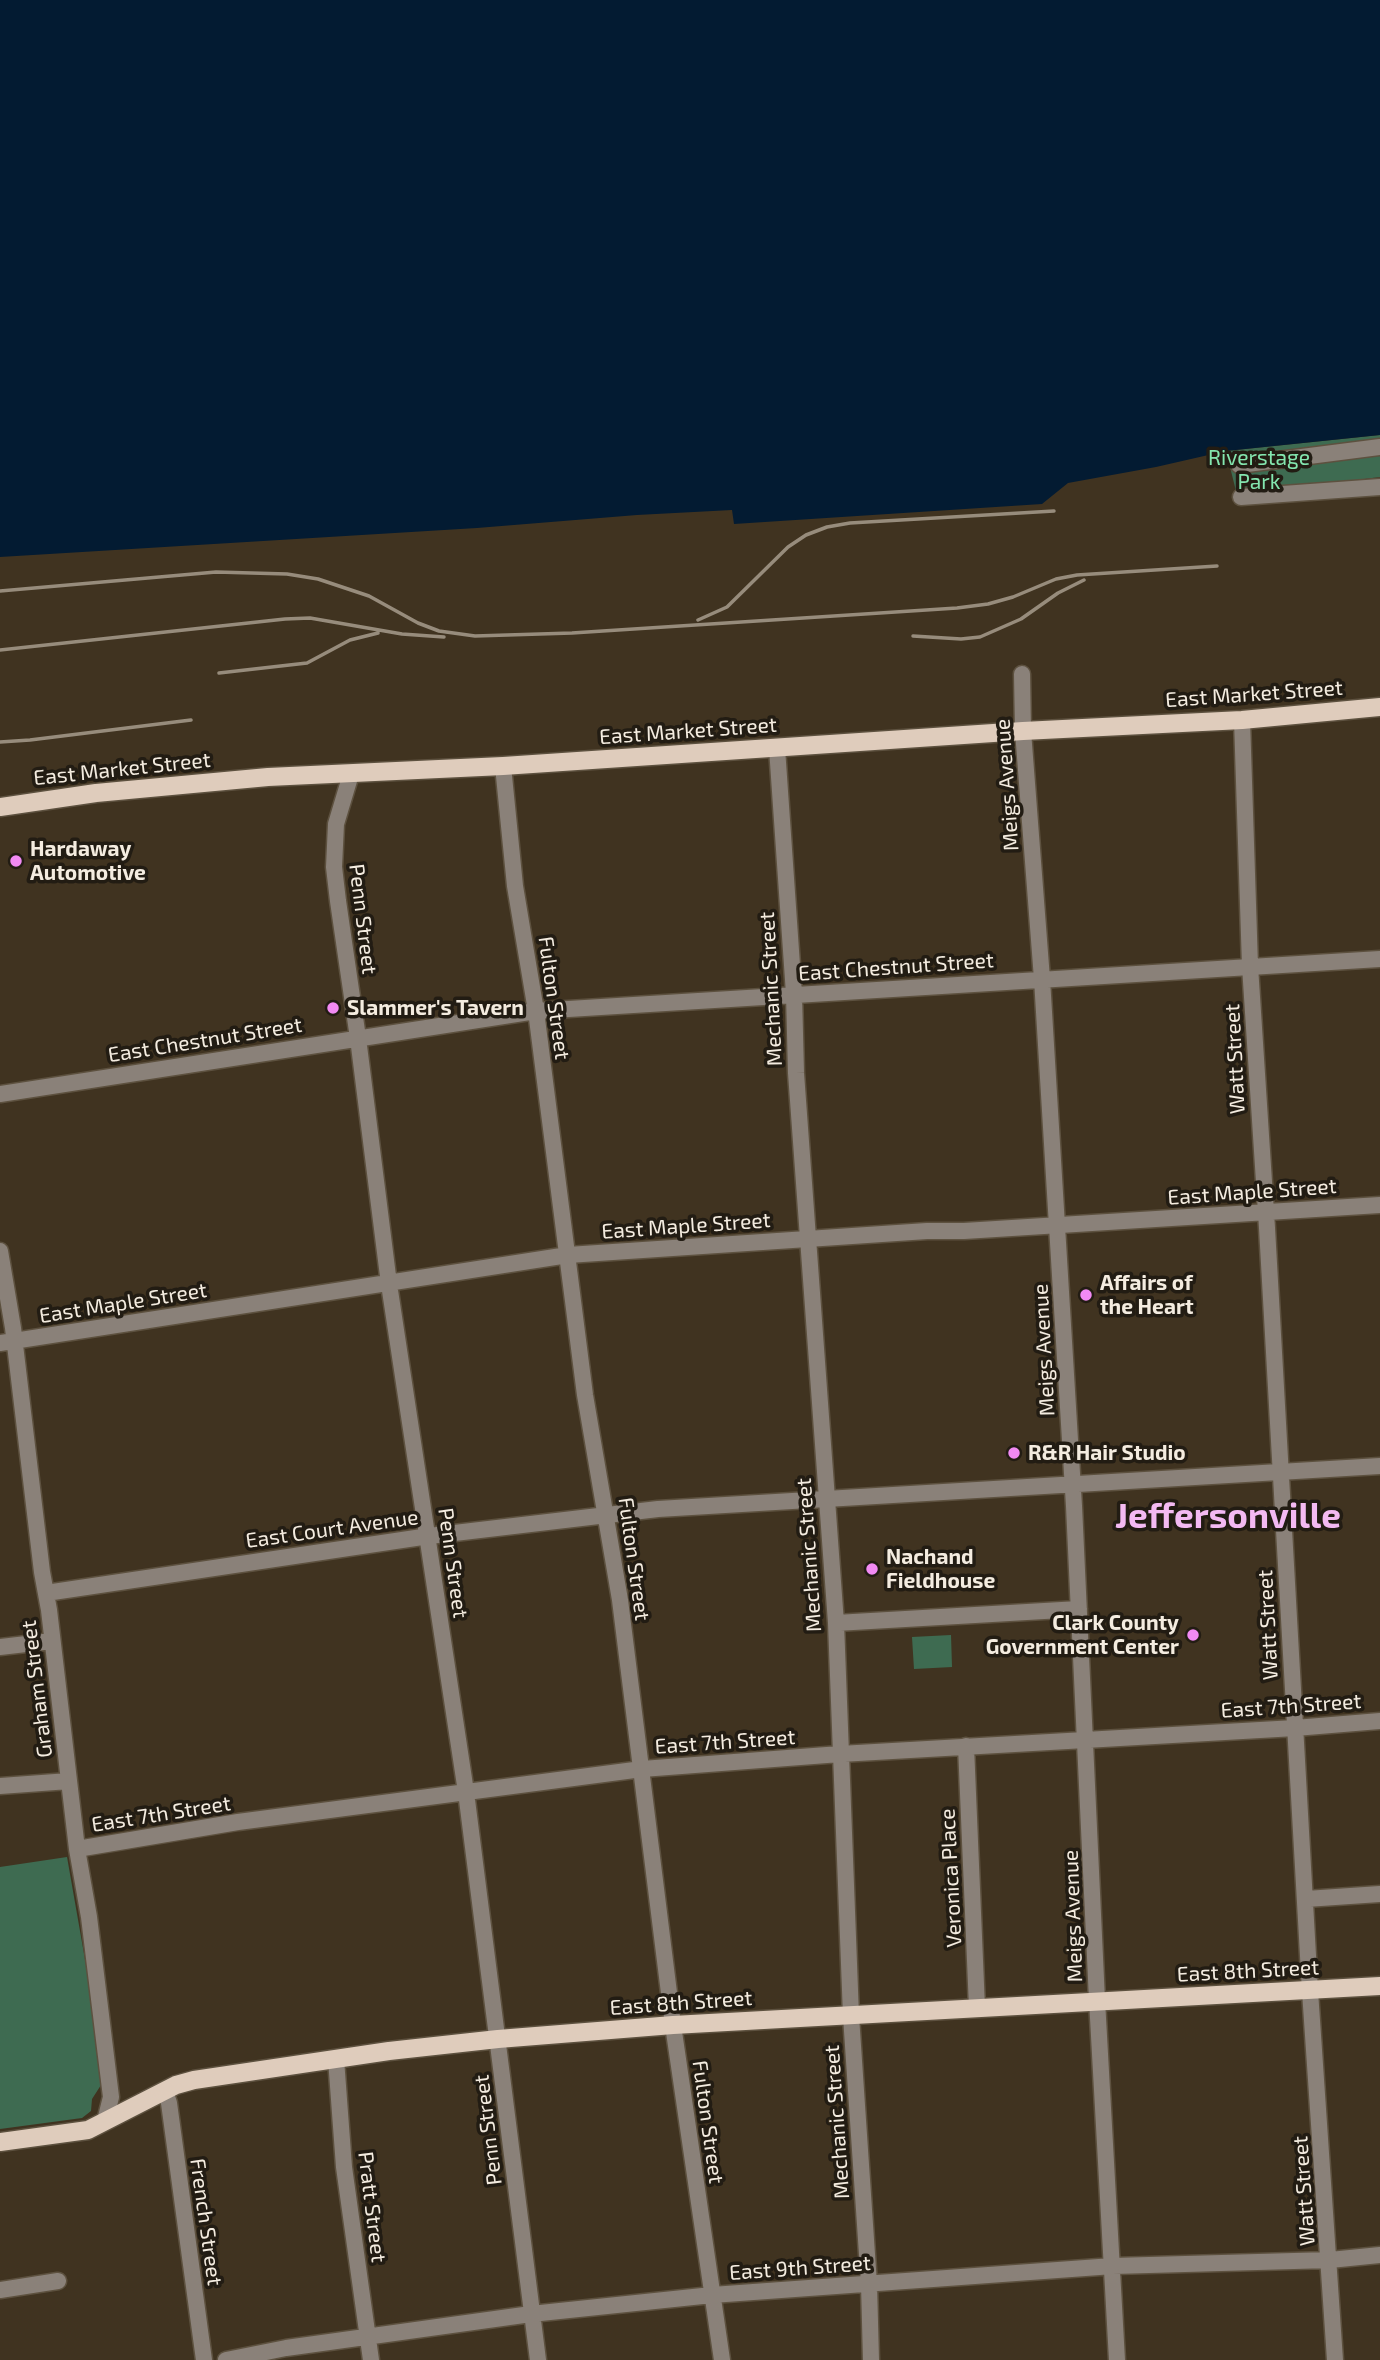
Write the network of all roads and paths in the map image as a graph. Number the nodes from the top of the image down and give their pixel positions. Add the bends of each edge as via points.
1 (1380, 447) edge
2 (1239, 465) dead end
3 (1380, 487) edge
4 (1241, 497) dead end
5 (1022, 674) dead end
6 (1380, 707) edge
7 (1242, 720) junction
8 (1023, 731) junction
9 (777, 748) junction
10 (503, 765) junction
11 (351, 774) junction
12 (0, 807) edge
13 (1380, 958) edge
14 (1250, 967) junction
15 (1042, 979) junction
16 (793, 994) junction
17 (536, 1011) junction
18 (358, 1038) junction
19 (0, 1094) edge
20 (1380, 1205) edge
21 (1265, 1212) junction
22 (1058, 1224) junction
23 (808, 1239) junction
24 (0, 1251) edge
25 (568, 1255) junction
26 (389, 1284) junction
27 (7, 1342) edge
28 (1380, 1466) edge
29 (1281, 1472) junction
30 (1073, 1485) junction
31 (825, 1500) junction
32 (607, 1515) junction
33 (429, 1536) junction
34 (46, 1593) junction
35 (1079, 1609) junction
36 (835, 1623) junction
37 (52, 1641) junction
38 (0, 1647) edge
39 (1380, 1721) edge
40 (1295, 1728) junction
41 (1086, 1739) junction
42 (966, 1746) junction
43 (840, 1754) junction
44 (642, 1769) junction
45 (69, 1781) junction
46 (0, 1786) edge
47 (466, 1792) junction
48 (77, 1849) junction
49 (1380, 1894) edge
50 (1306, 1899) junction
51 (1380, 1986) edge
52 (1310, 1991) junction
53 (1097, 2000) junction
54 (977, 2008) junction
55 (851, 2016) junction
56 (673, 2025) junction
57 (498, 2039) junction
58 (336, 2059) junction
59 (165, 2091) junction
60 (105, 2121) junction
61 (0, 2142) edge
62 (1380, 2255) edge
63 (1330, 2260) junction
64 (1113, 2266) junction
65 (58, 2281) dead end
66 (869, 2284) junction
67 (0, 2290) edge
68 (712, 2295) junction
69 (531, 2314) junction
70 (368, 2337) junction
71 (204, 2360) edge
72 (226, 2360) edge
73 (371, 2360) edge
74 (538, 2360) edge
75 (722, 2360) edge
76 (871, 2360) edge
77 (1117, 2360) edge
78 (1335, 2360) edge

1 - 2 street
3 - 4 street
5 - 8 street, Meigs Avenue
6 - 7 main road, East Market Street
7 - 8 main road, East Market Street
7 - 14 street, Watt Street
8 - 9 main road, East Market Street
8 - 15 street, Meigs Avenue
9 - 10 main road, East Market Street
9 - 16 street, Mechanic Street
10 - 11 main road, East Market Street
10 - 17 street, Fulton Street via 515,886
11 - 12 main road, East Market Street via 96,793
11 - 18 street, Penn Street via 336,824 334,867
13 - 14 street, East Chestnut Street
14 - 15 street, East Chestnut Street
14 - 21 street, Watt Street
15 - 16 street, East Chestnut Street
15 - 22 street, Meigs Avenue
16 - 17 street, East Chestnut Street
16 - 23 street, Mechanic Street
17 - 18 street, East Chestnut Street
17 - 25 street, Fulton Street
18 - 19 street, East Chestnut Street
18 - 26 street, Penn Street
20 - 21 street, East Maple Street
21 - 22 street, East Maple Street
21 - 29 street, Watt Street
22 - 23 street, East Maple Street
22 - 30 street, Meigs Avenue
23 - 25 street, East Maple Street
23 - 31 street, Mechanic Street
24 - 27 street, Graham Street
25 - 26 street, East Maple Street
25 - 32 street, Fulton Street via 585,1395
26 - 27 street, East Maple Street
26 - 33 street, Penn Street
27 - 34 street, Graham Street
28 - 29 street, East Court Avenue
29 - 30 street, East Court Avenue
29 - 40 street, Watt Street
30 - 31 street, East Court Avenue
30 - 35 street, Meigs Avenue
31 - 32 street, East Court Avenue
31 - 36 street, Mechanic Street
32 - 33 street, East Court Avenue
32 - 44 street, Fulton Street
33 - 34 street, East Court Avenue
33 - 47 street, Penn Street
34 - 37 street, Graham Street
35 - 36 street
35 - 41 street, Meigs Avenue
36 - 43 street, Mechanic Street
37 - 38 street
37 - 45 street, Graham Street
39 - 40 street, East 7th Street
40 - 41 street, East 7th Street
40 - 50 street, Watt Street
41 - 42 street, East 7th Street
41 - 53 street, Meigs Avenue
42 - 43 street, East 7th Street
42 - 54 street, Veronica Place
43 - 44 street, East 7th Street
43 - 55 street, Mechanic Street
44 - 47 street, East 7th Street
44 - 56 street, Fulton Street
45 - 46 street
45 - 48 street, Graham Street
47 - 48 street, East 7th Street
47 - 57 street, Penn Street
48 - 60 street, Graham Street via 111,2097
49 - 50 street
50 - 52 street, Watt Street
51 - 52 main road, East 8th Street
52 - 53 main road, East 8th Street
52 - 63 street, Watt Street
53 - 54 main road, East 8th Street
53 - 64 street, Meigs Avenue
54 - 55 main road, East 8th Street
55 - 56 main road, East 8th Street
55 - 66 street, Mechanic Street
56 - 57 main road, East 8th Street
56 - 68 street, Fulton Street
57 - 58 main road, East 8th Street
57 - 69 street, Penn Street
58 - 59 main road, East 8th Street via 194,2080
58 - 70 street, Pratt Street via 344,2167
59 - 60 main road, East 8th Street
59 - 71 street, French Street
60 - 61 main road, East 8th Street via 88,2130
62 - 63 street, East 9th Street
63 - 64 street, East 9th Street
63 - 78 street, Watt Street
64 - 66 street, East 9th Street
64 - 77 street, Meigs Avenue
65 - 67 street
66 - 68 street, East 9th Street
66 - 76 street, Mechanic Street
68 - 69 street, East 9th Street
68 - 75 street, Fulton Street
69 - 70 street, East 9th Street
69 - 74 street, Penn Street
70 - 72 street, East 9th Street
70 - 73 street, Pratt Street

